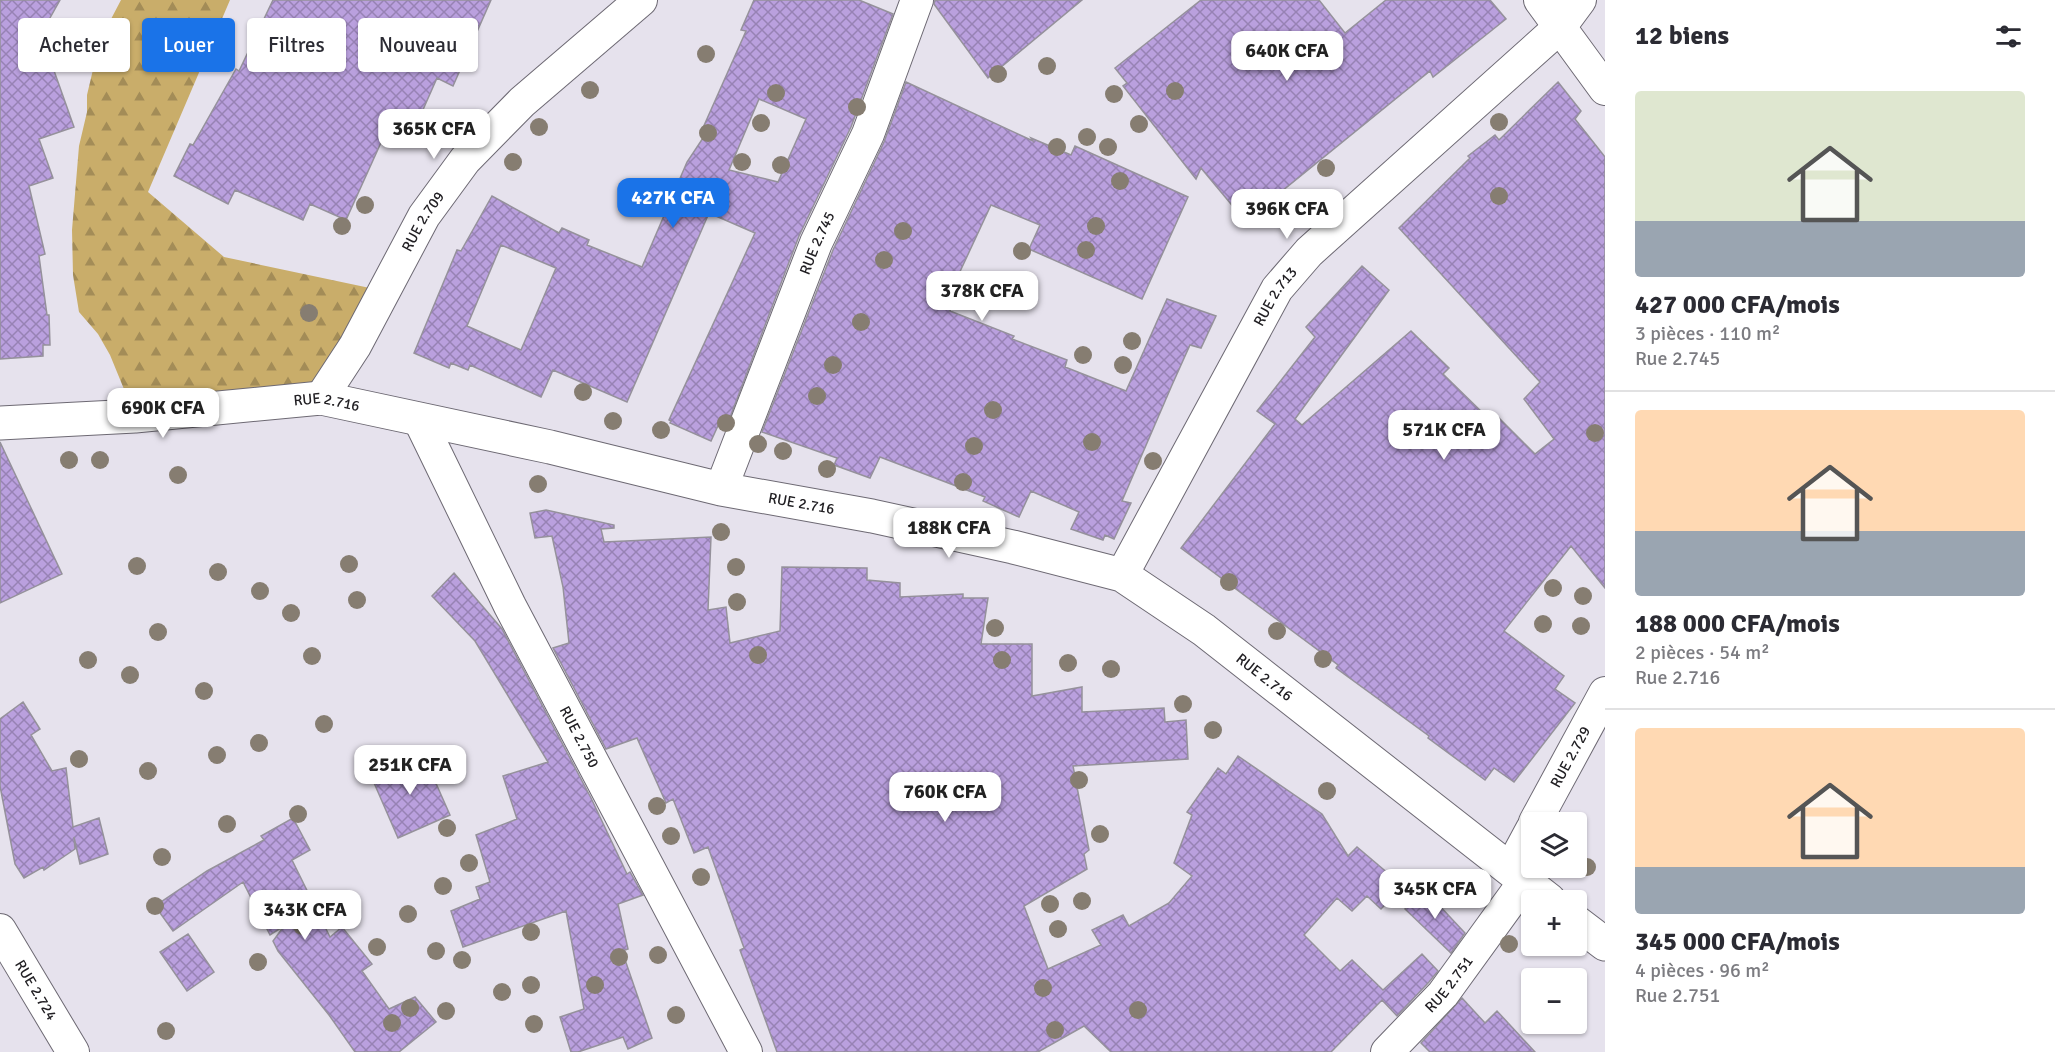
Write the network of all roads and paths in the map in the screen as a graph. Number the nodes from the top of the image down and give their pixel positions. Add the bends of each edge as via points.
1 (641, 0) edge
2 (917, 0) edge
3 (1540, 0) edge
4 (1580, 0) edge
5 (1560, 27) junction
6 (1605, 89) edge
7 (321, 398) junction
8 (419, 419) junction
9 (0, 423) edge
10 (721, 489) junction
11 (1122, 575) junction
12 (1605, 693) edge
13 (1541, 812) edge
14 (1528, 883) edge
15 (0, 930) edge
16 (1587, 930) edge
17 (1605, 944) edge
18 (73, 1052) edge
19 (746, 1052) edge
20 (1387, 1052) edge

1 - 7 street, RUE 2.709 via 522,102 465,160 424,216 355,346
2 - 10 street, RUE 2.745 via 868,134 816,243
3 - 5 street
4 - 5 street, RUE 2.713
5 - 6 street
5 - 11 street, RUE 2.713 via 1309,252 1277,290
7 - 8 main road, RUE 2.716
7 - 9 main road, RUE 2.716 via 135,416
8 - 10 main road, RUE 2.716
8 - 19 street, RUE 2.750 via 510,606
10 - 11 main road, RUE 2.716 via 872,516
11 - 14 main road, RUE 2.716 via 1204,630
12 - 13 street, RUE 2.729
14 - 20 street, RUE 2.751 via 1443,994
15 - 18 street, RUE 2.724
16 - 17 main road

